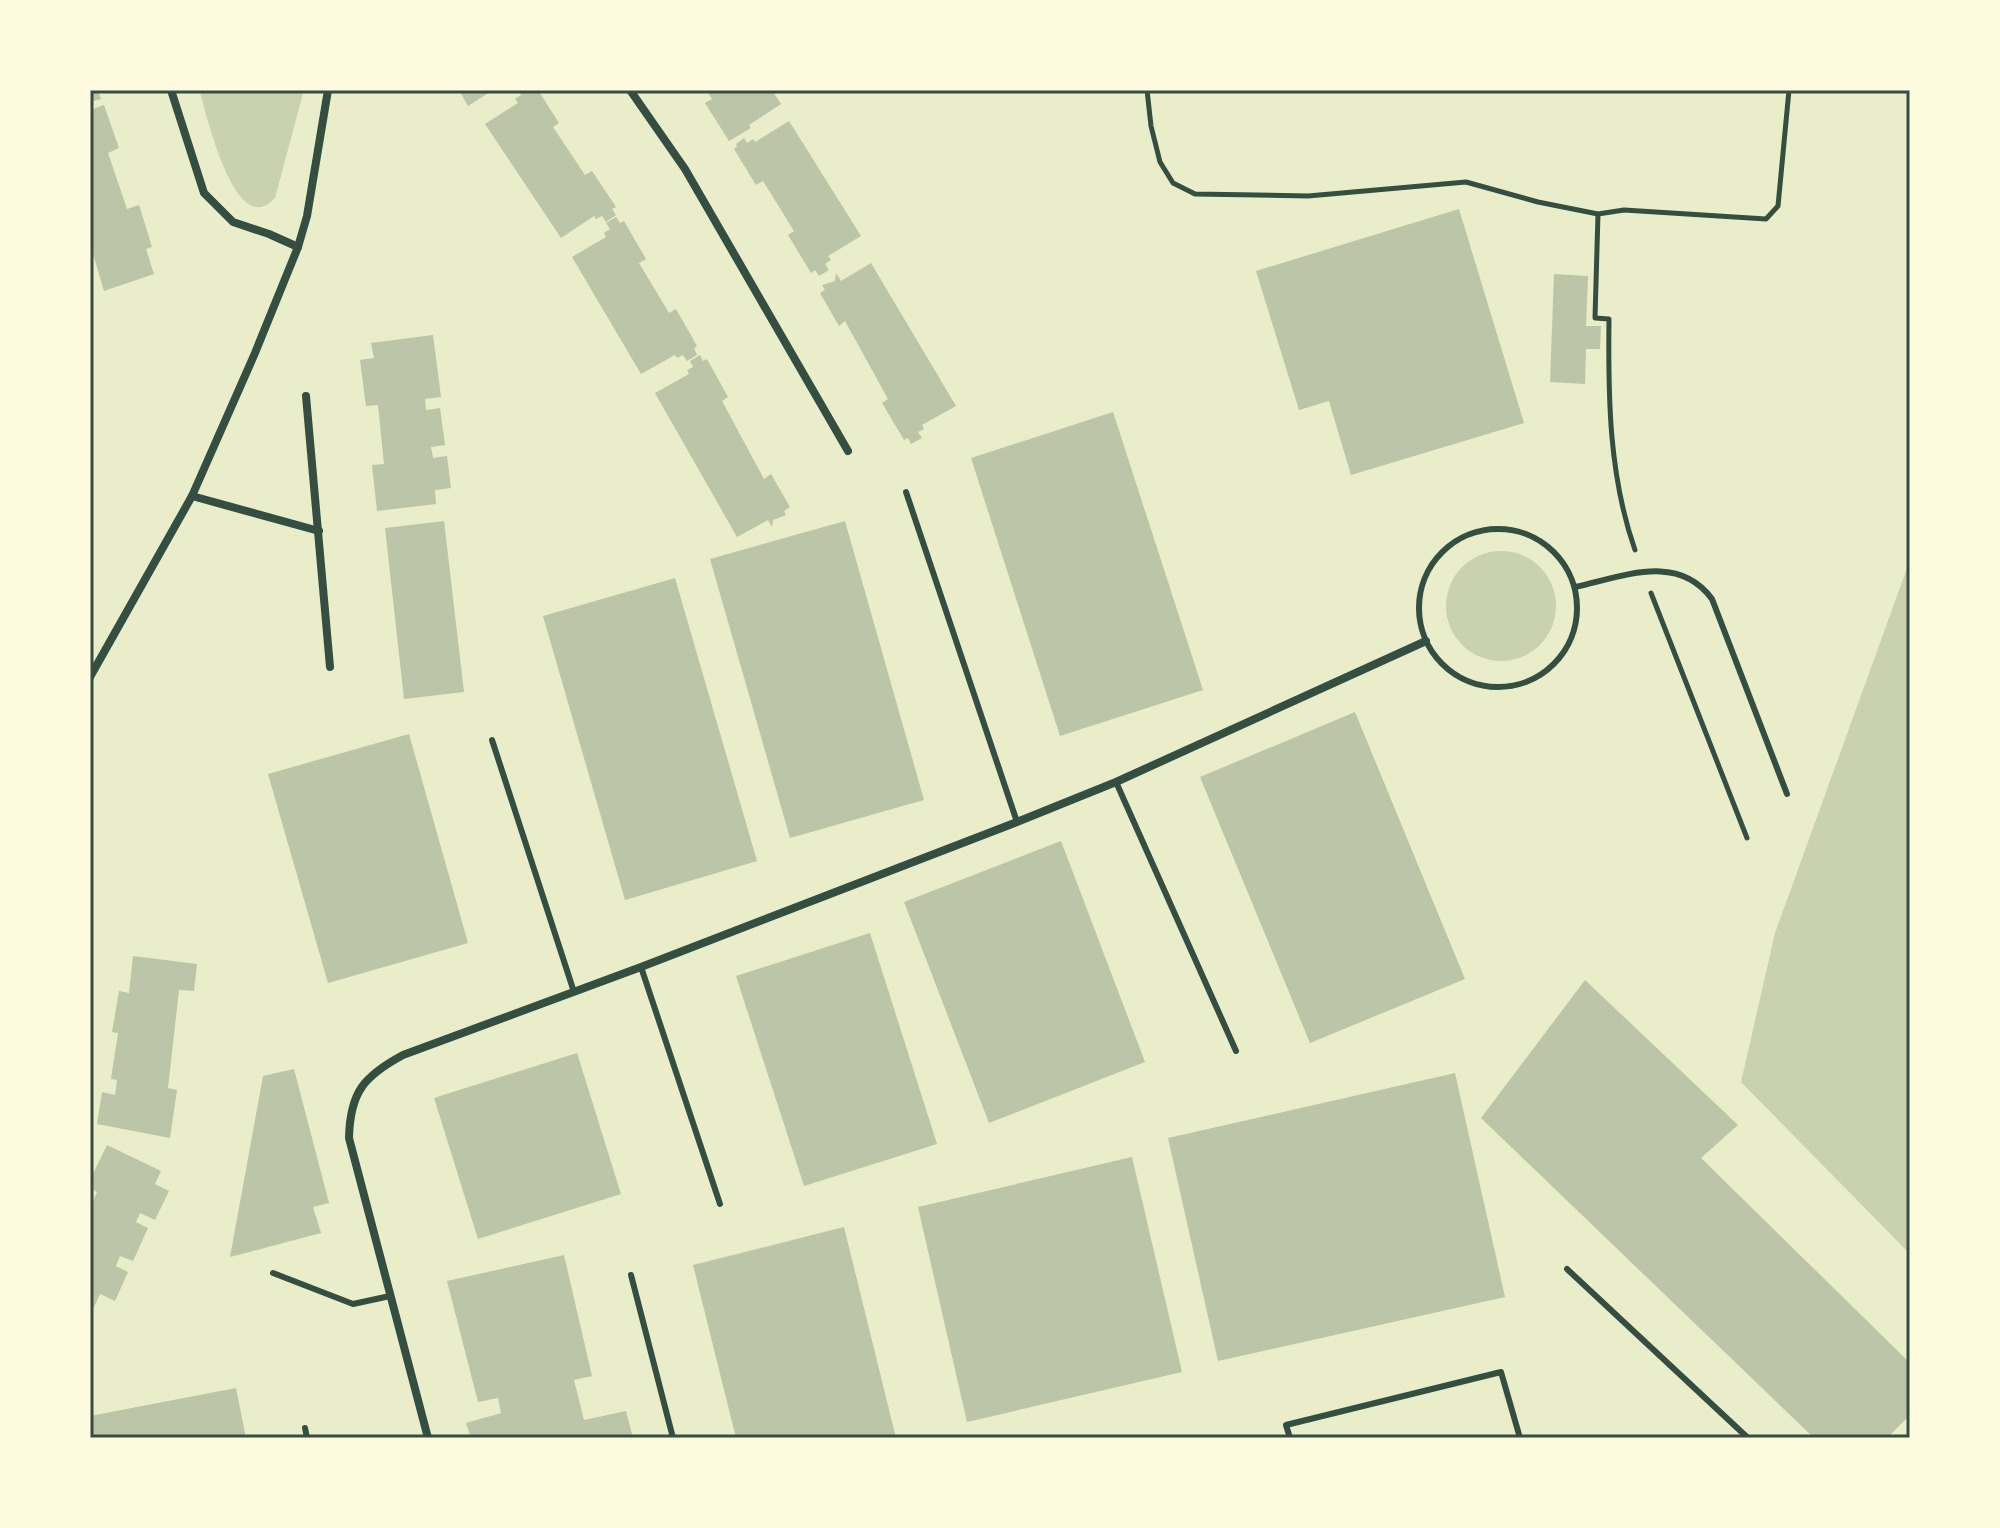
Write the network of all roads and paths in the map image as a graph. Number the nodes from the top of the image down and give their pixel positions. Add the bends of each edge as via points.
1 (171, 90) edge
2 (328, 90) edge
3 (630, 90) edge
4 (1147, 90) edge
5 (1789, 90) edge
6 (1598, 214) junction
7 (298, 247) junction
8 (306, 396) dead end
9 (848, 451) dead end
10 (906, 492) dead end
11 (192, 496) junction
12 (319, 531) junction
13 (1643, 572) junction
14 (1575, 587) junction
15 (1426, 641) junction
16 (330, 667) dead end
17 (90, 677) edge
18 (492, 740) dead end
19 (1116, 782) junction
20 (1787, 794) dead end
21 (1017, 822) junction
22 (1747, 838) dead end
23 (641, 967) junction
24 (574, 992) junction
25 (1236, 1051) dead end
26 (720, 1204) dead end
27 (1567, 1269) dead end
28 (273, 1273) dead end
29 (631, 1275) dead end
30 (390, 1296) junction
31 (305, 1428) dead end
32 (307, 1438) edge
33 (428, 1438) edge
34 (673, 1438) edge
35 (1290, 1438) edge
36 (1520, 1438) edge
37 (1748, 1438) edge

1 - 7 street via 204,193 233,222
2 - 7 street via 315,181
3 - 9 street via 685,169
4 - 6 path via 1160,162 1173,183 1195,194 1308,196 1466,182
5 - 6 path via 1778,206 1766,219 1624,210
6 - 13 path via 1595,318 1609,319 1615,469
7 - 11 street
8 - 12 street
10 - 21 lane
11 - 12 street
11 - 17 street
12 - 16 street
13 - 14 lane
13 - 20 lane via 1676,572 1695,580 1712,599
13 - 22 path
14 - 15 lane via 1578,613 1558,661 1513,686 1487,686 1462,678 1441,663
14 - 15 lane via 1564,563 1546,544 1523,532 1497,528 1471,533 1448,546 1431,565 1421,589
15 - 19 street
18 - 24 lane
19 - 21 street
19 - 25 lane
21 - 23 street
23 - 24 street
23 - 26 lane
24 - 30 street via 403,1055 368,1078 350,1112 349,1138
27 - 37 lane
28 - 30 lane via 353,1304
29 - 34 lane
30 - 33 street
31 - 32 lane
35 - 36 lane via 1286,1425 1501,1372

